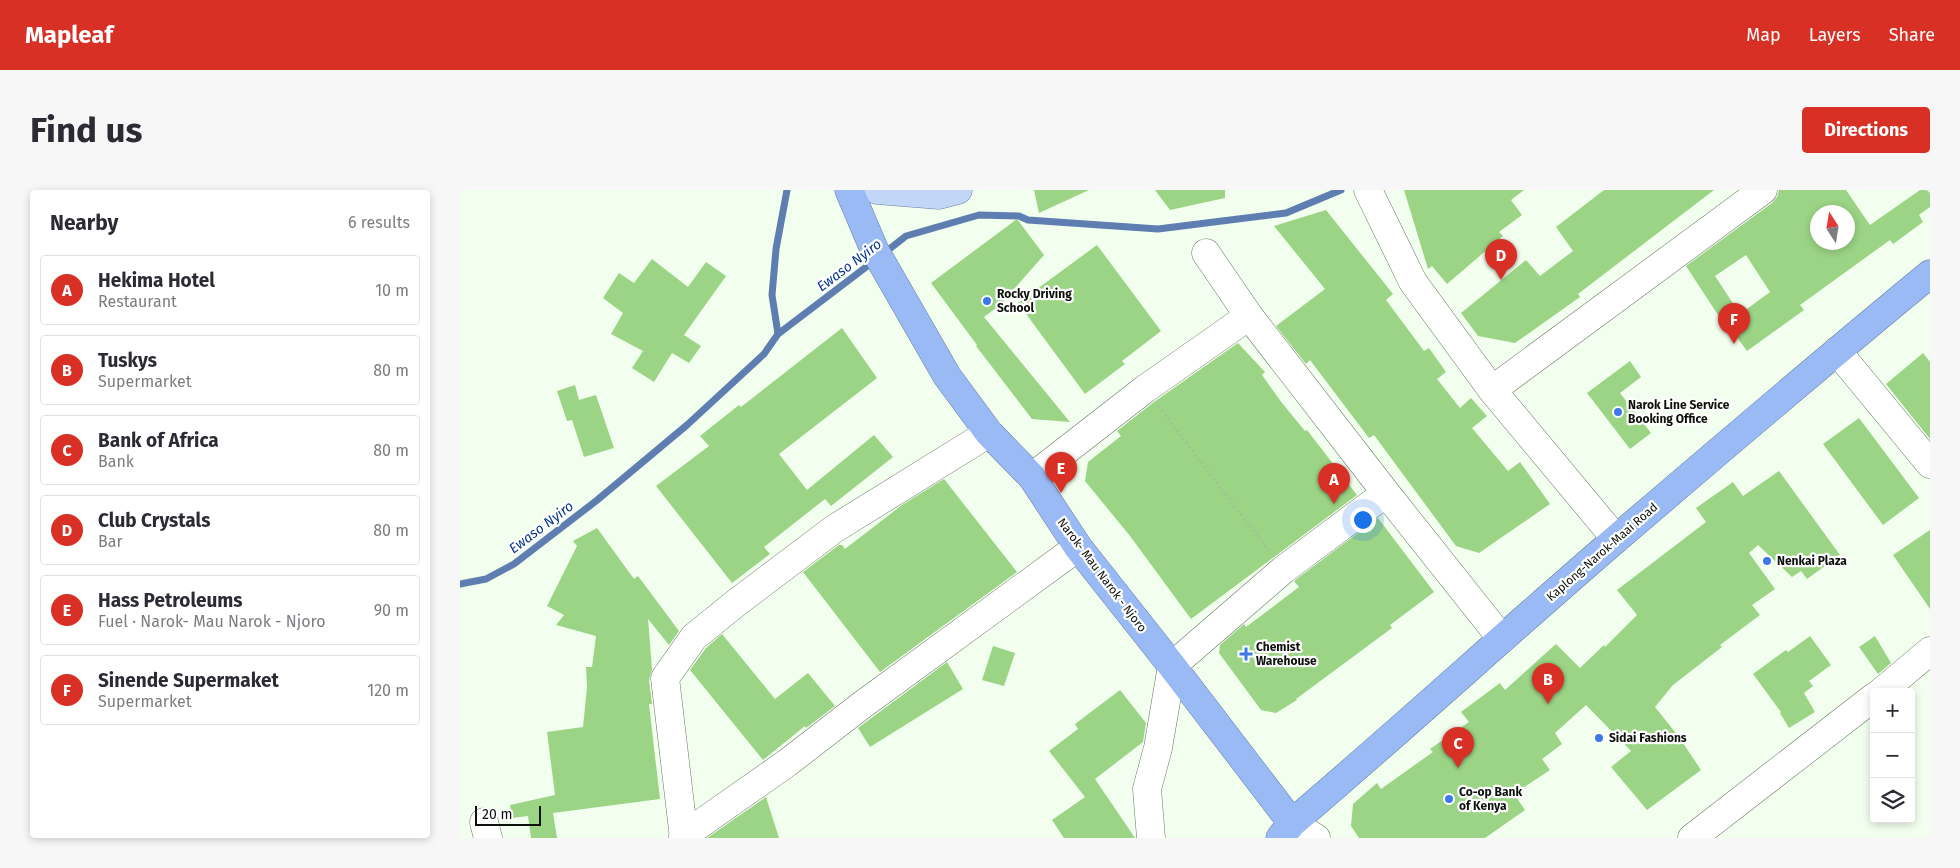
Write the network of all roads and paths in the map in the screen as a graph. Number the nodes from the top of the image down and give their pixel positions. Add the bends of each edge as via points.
1 (849, 190) edge
2 (878, 190) edge
3 (958, 190) edge
4 (1763, 190) edge
5 (1369, 193) edge
6 (1206, 253) dead end
7 (1930, 274) edge
8 (1249, 316) junction
9 (1837, 351) junction
10 (1145, 389) junction
11 (1492, 390) junction
12 (988, 433) junction
13 (1930, 464) edge
14 (1032, 477) junction
15 (1386, 493) junction
16 (1616, 539) junction
17 (1078, 546) junction
18 (1283, 570) junction
19 (1502, 639) junction
20 (1930, 651) edge
21 (1172, 666) junction
22 (1886, 688) edge
23 (1870, 700) edge
24 (1286, 831) edge
25 (684, 837) edge
26 (1152, 838) edge
27 (1316, 838) edge
28 (1692, 838) edge

1 - 12 highway, Narok- Mau Narok - Njoro via 874,249 947,376
2 - 3 main road via 939,195
4 - 11 street
5 - 11 street via 1413,282
6 - 8 street
7 - 9 highway, Kaplong-Narok-Maai Road
8 - 10 street
8 - 15 street
9 - 13 street
9 - 16 highway, Kaplong-Narok-Maai Road
10 - 14 street
10 - 18 path
11 - 16 street
12 - 14 highway, Narok- Mau Narok - Njoro
12 - 25 street via 834,529 694,637 665,678
14 - 17 highway, Narok- Mau Narok - Njoro
15 - 18 street
15 - 19 street
16 - 19 highway, Kaplong-Narok-Maai Road
17 - 21 highway, Narok- Mau Narok - Njoro
17 - 25 street
18 - 21 street
19 - 24 highway, Kaplong-Narok-Maai Road
20 - 22 street
21 - 24 highway, Narok- Mau Narok - Njoro
21 - 26 street via 1148,789
23 - 28 street
24 - 27 street

